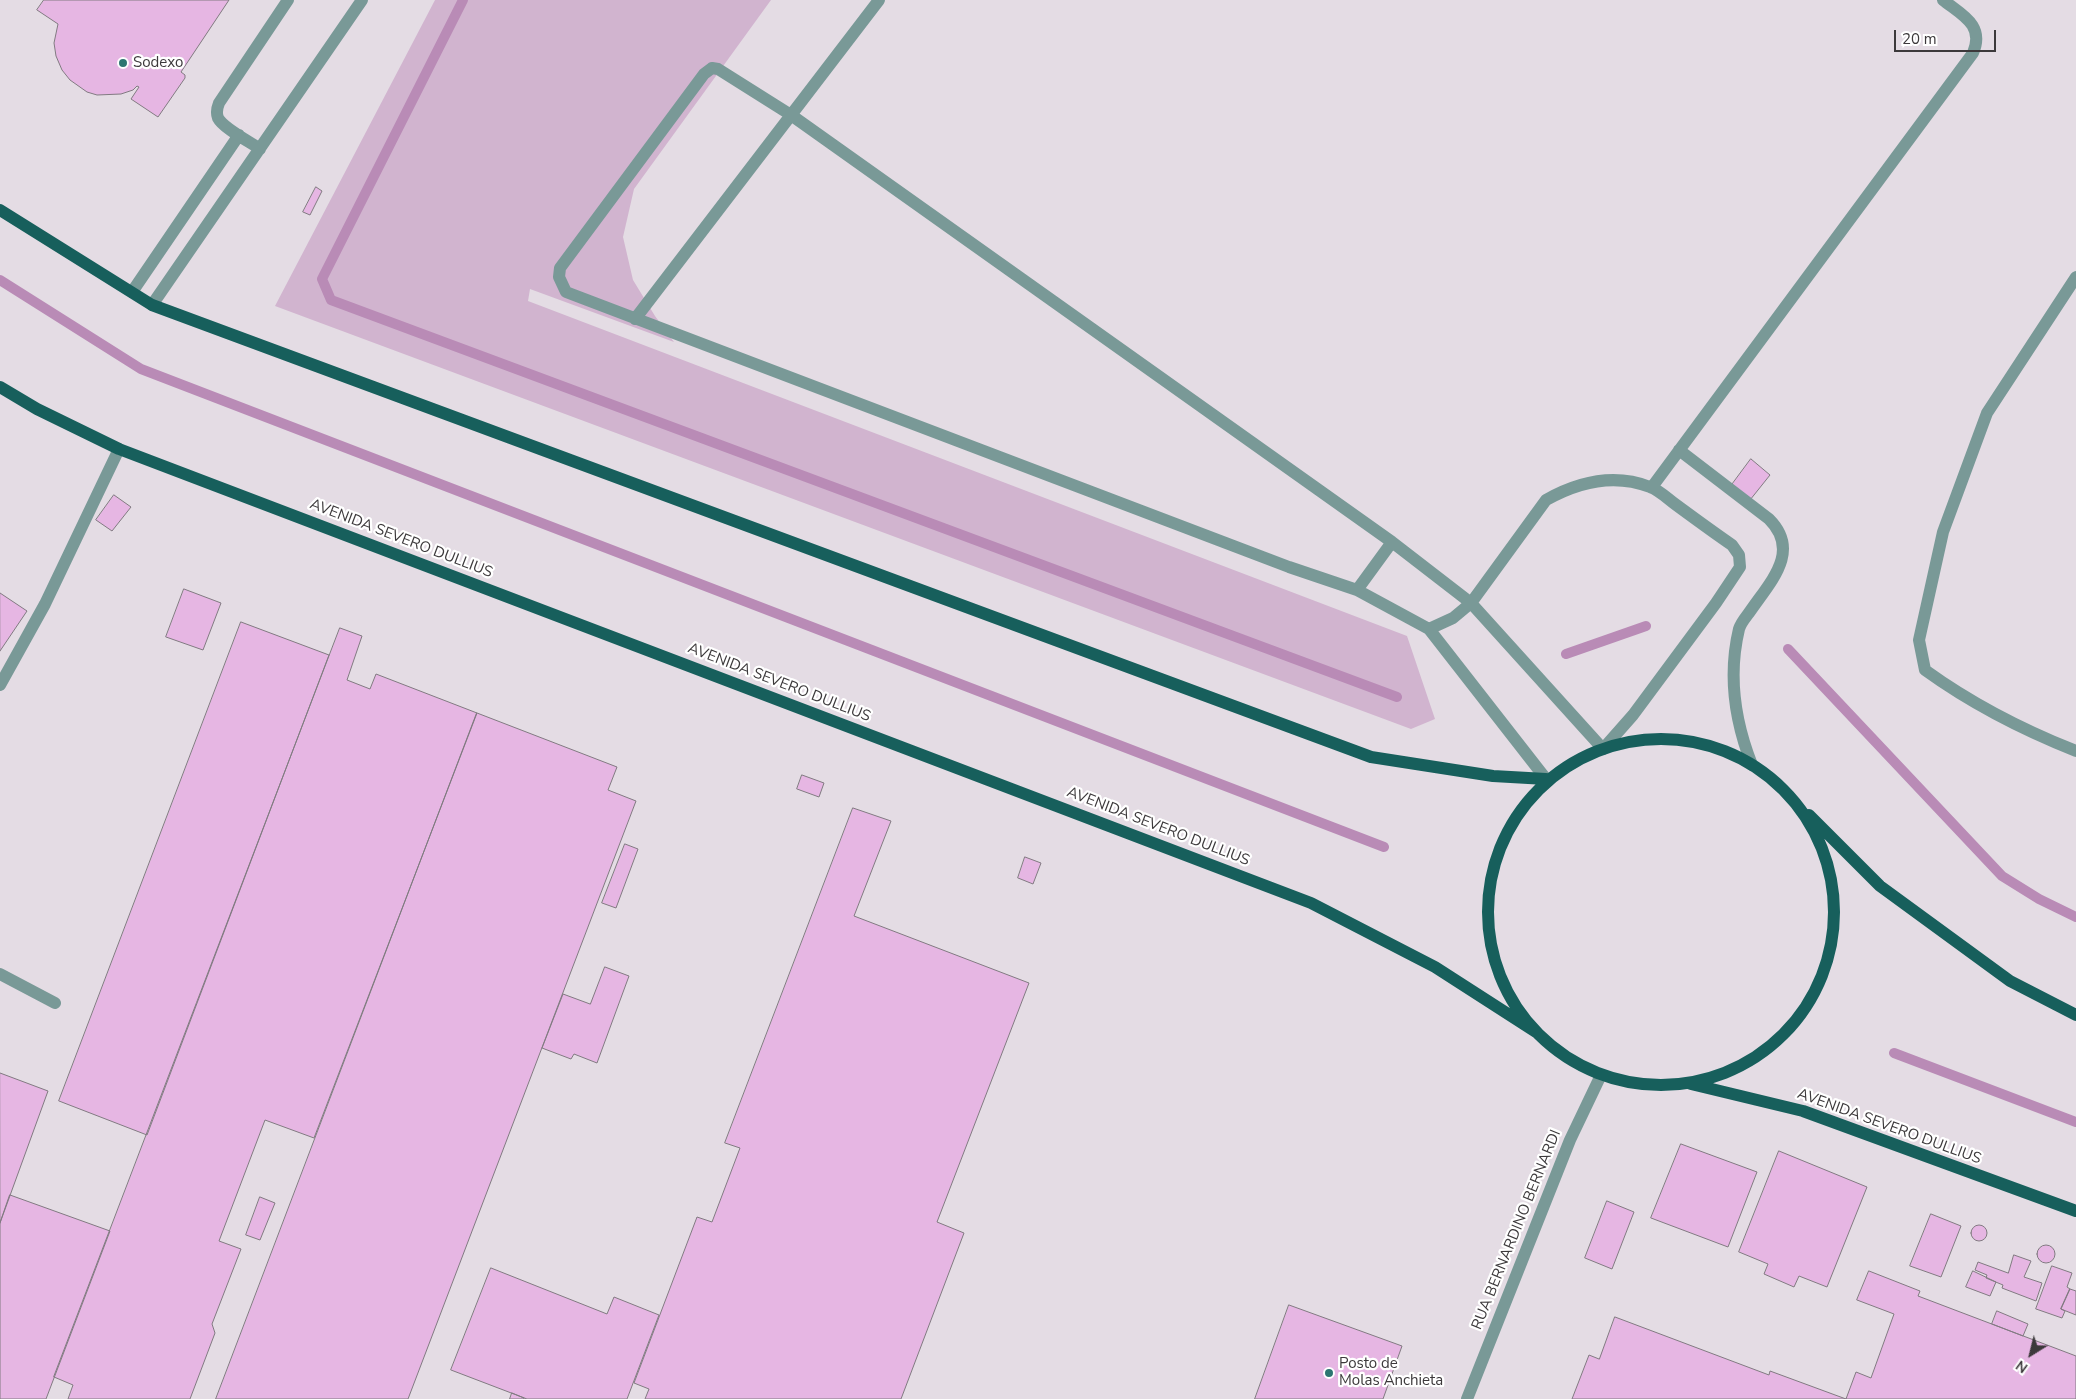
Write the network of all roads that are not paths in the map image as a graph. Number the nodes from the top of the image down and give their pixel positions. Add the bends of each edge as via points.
1 (288, 0) edge
2 (362, 0) edge
3 (879, 0) edge
4 (1943, 0) edge
5 (791, 115) junction
6 (240, 135) junction
7 (260, 149) junction
8 (0, 210) edge
9 (2076, 277) edge
10 (132, 292) junction
11 (152, 305) junction
12 (635, 319) junction
13 (0, 387) edge
14 (119, 449) junction
15 (1679, 450) junction
16 (1652, 487) junction
17 (1392, 542) junction
18 (1357, 590) junction
19 (1471, 603) junction
20 (1429, 629) junction
21 (0, 685) edge
22 (1603, 749) junction
23 (2076, 751) edge
24 (1752, 765) junction
25 (1546, 779) junction
26 (1793, 800) junction
27 (0, 974) edge
28 (55, 1003) dead end
29 (2076, 1015) edge
30 (1536, 1032) junction
31 (1600, 1075) junction
32 (1689, 1084) junction
33 (2076, 1211) edge
34 (1467, 1399) edge

1 - 6 street via 219,102 218,118
2 - 7 street
3 - 5 street
4 - 15 street via 1974,26 1977,37 1973,53
5 - 12 street
5 - 12 street via 718,69 712,68 704,74 560,268 559,277 566,292
5 - 17 street
6 - 7 street
6 - 10 street
7 - 11 street
8 - 10 main road
9 - 23 street via 1988,413 1943,532 1919,640 1925,670 1955,691 2032,733
10 - 11 main road
11 - 25 main road via 1370,757 1493,776
12 - 18 street
13 - 14 main road, AVENIDA SEVERO DULLIUS
14 - 21 street via 45,604
14 - 30 main road, AVENIDA SEVERO DULLIUS via 1311,902 1435,968
15 - 16 street
15 - 24 street via 1770,519 1783,545 1783,558 1778,570 1740,627 1735,657 1737,718
16 - 19 street via 1629,481 1605,480 1582,484 1546,500
16 - 22 street via 1732,546 1740,555 1740,567 1633,715
17 - 18 street
17 - 19 street
18 - 20 street
19 - 20 street via 1453,618
19 - 22 street
20 - 25 street
22 - 24 main road via 1651,739 1702,744
22 - 25 main road
24 - 26 main road
25 - 30 main road via 1504,837 1490,877 1487,919 1494,961 1510,999
26 - 29 main road via 1880,886 2010,981
26 - 32 main road via 1819,840 1833,886 1834,932 1823,978 1800,1017 1768,1050 1730,1072
27 - 28 street
30 - 31 main road via 1565,1057
31 - 32 main road via 1644,1085
31 - 34 street, RUA BERNARDINO BERNARDI via 1570,1140
32 - 33 main road, AVENIDA SEVERO DULLIUS via 1803,1111

